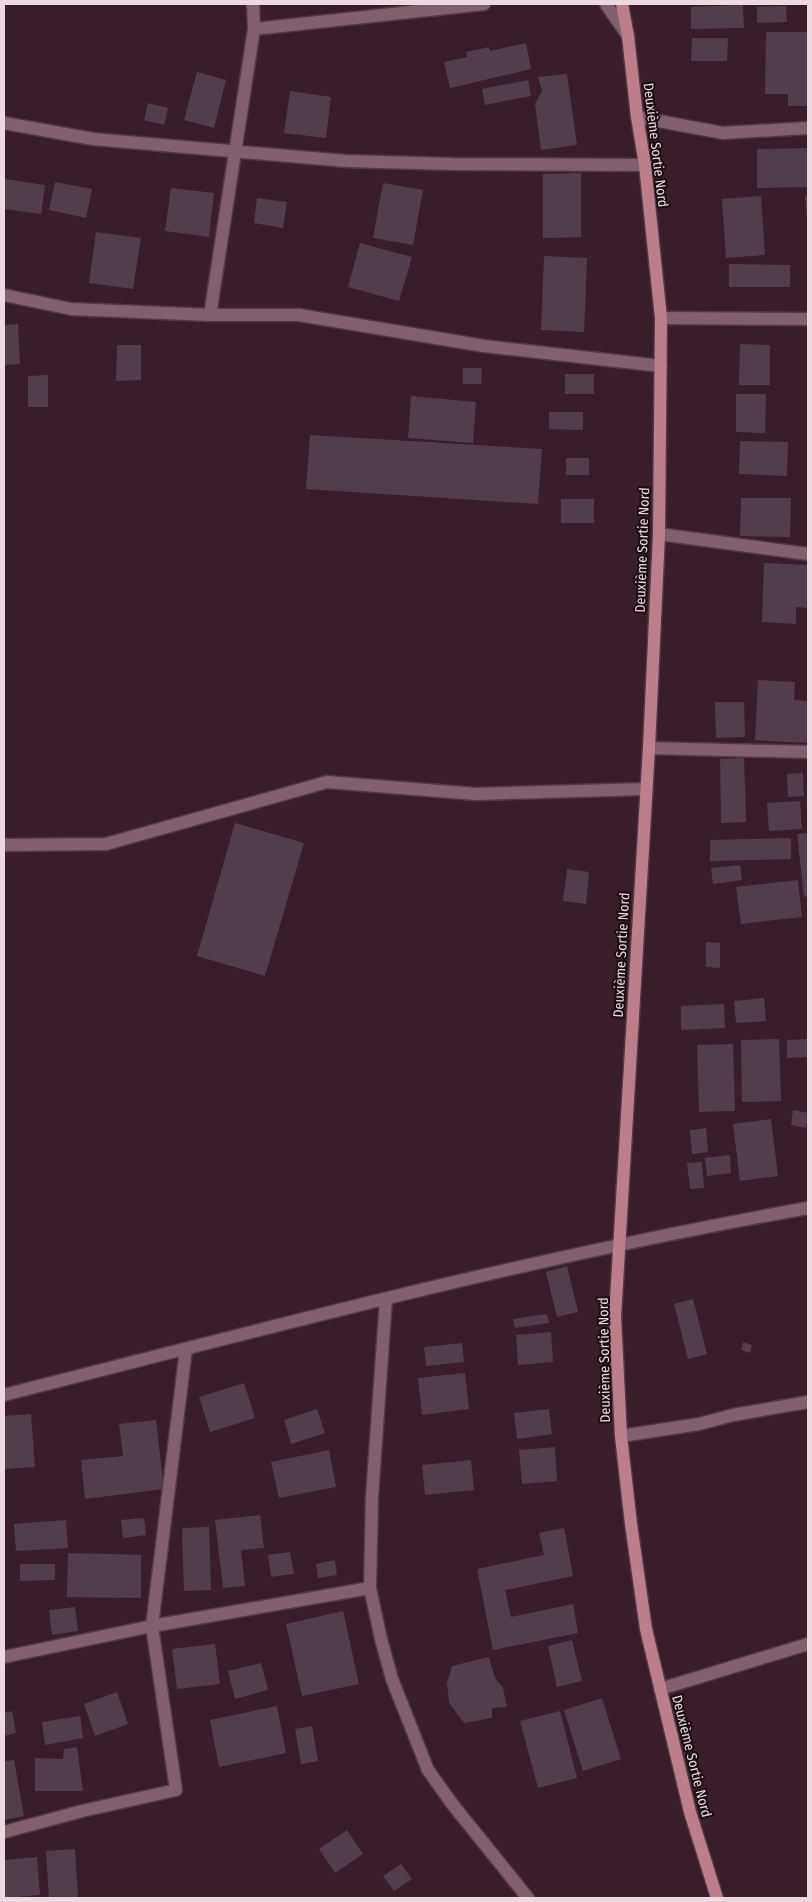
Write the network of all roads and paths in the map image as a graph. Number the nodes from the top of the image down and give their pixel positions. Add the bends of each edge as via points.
1 (253, 4) edge
2 (484, 4) edge
3 (606, 4) edge
4 (622, 4) edge
5 (254, 29) junction
6 (628, 36) junction
7 (637, 117) junction
8 (4, 123) edge
9 (808, 128) edge
10 (236, 152) junction
11 (645, 165) junction
12 (4, 295) edge
13 (210, 315) junction
14 (661, 318) junction
15 (808, 319) edge
16 (661, 366) junction
17 (659, 534) junction
18 (808, 554) edge
19 (649, 748) junction
20 (808, 752) edge
21 (645, 788) junction
22 (4, 845) edge
23 (808, 1208) edge
24 (619, 1246) junction
25 (386, 1298) junction
26 (186, 1349) junction
27 (4, 1395) edge
28 (808, 1402) edge
29 (621, 1436) junction
30 (370, 1588) junction
31 (152, 1626) junction
32 (808, 1644) edge
33 (4, 1657) edge
34 (660, 1689) junction
35 (4, 1832) edge
36 (528, 1898) edge
37 (718, 1898) edge

1 - 5 street
2 - 5 street
3 - 6 street
4 - 6 main road, Deuxième Sortie Nord
5 - 10 street
6 - 7 main road, Deuxième Sortie Nord
7 - 9 street via 723,133
7 - 11 main road, Deuxième Sortie Nord
8 - 10 street via 93,139
10 - 11 street via 356,161
10 - 13 street
11 - 14 main road, Deuxième Sortie Nord
12 - 13 street via 71,309
13 - 16 street via 299,315 484,346
14 - 15 street
14 - 16 main road, Deuxième Sortie Nord
16 - 17 main road, Deuxième Sortie Nord
17 - 18 street
17 - 19 main road, Deuxième Sortie Nord
19 - 20 street
19 - 21 main road, Deuxième Sortie Nord
21 - 22 street via 476,794 327,782 106,844
21 - 24 main road, Deuxième Sortie Nord
23 - 24 street
24 - 25 street
24 - 29 main road, Deuxième Sortie Nord via 615,1317
25 - 26 street
25 - 30 street via 372,1497
26 - 27 street
26 - 31 street
28 - 29 street
29 - 34 main road, Deuxième Sortie Nord via 646,1629
30 - 31 street
30 - 36 street via 392,1679 428,1770
31 - 33 street
31 - 35 street via 176,1790
32 - 34 street
34 - 37 main road, Deuxième Sortie Nord via 690,1812

